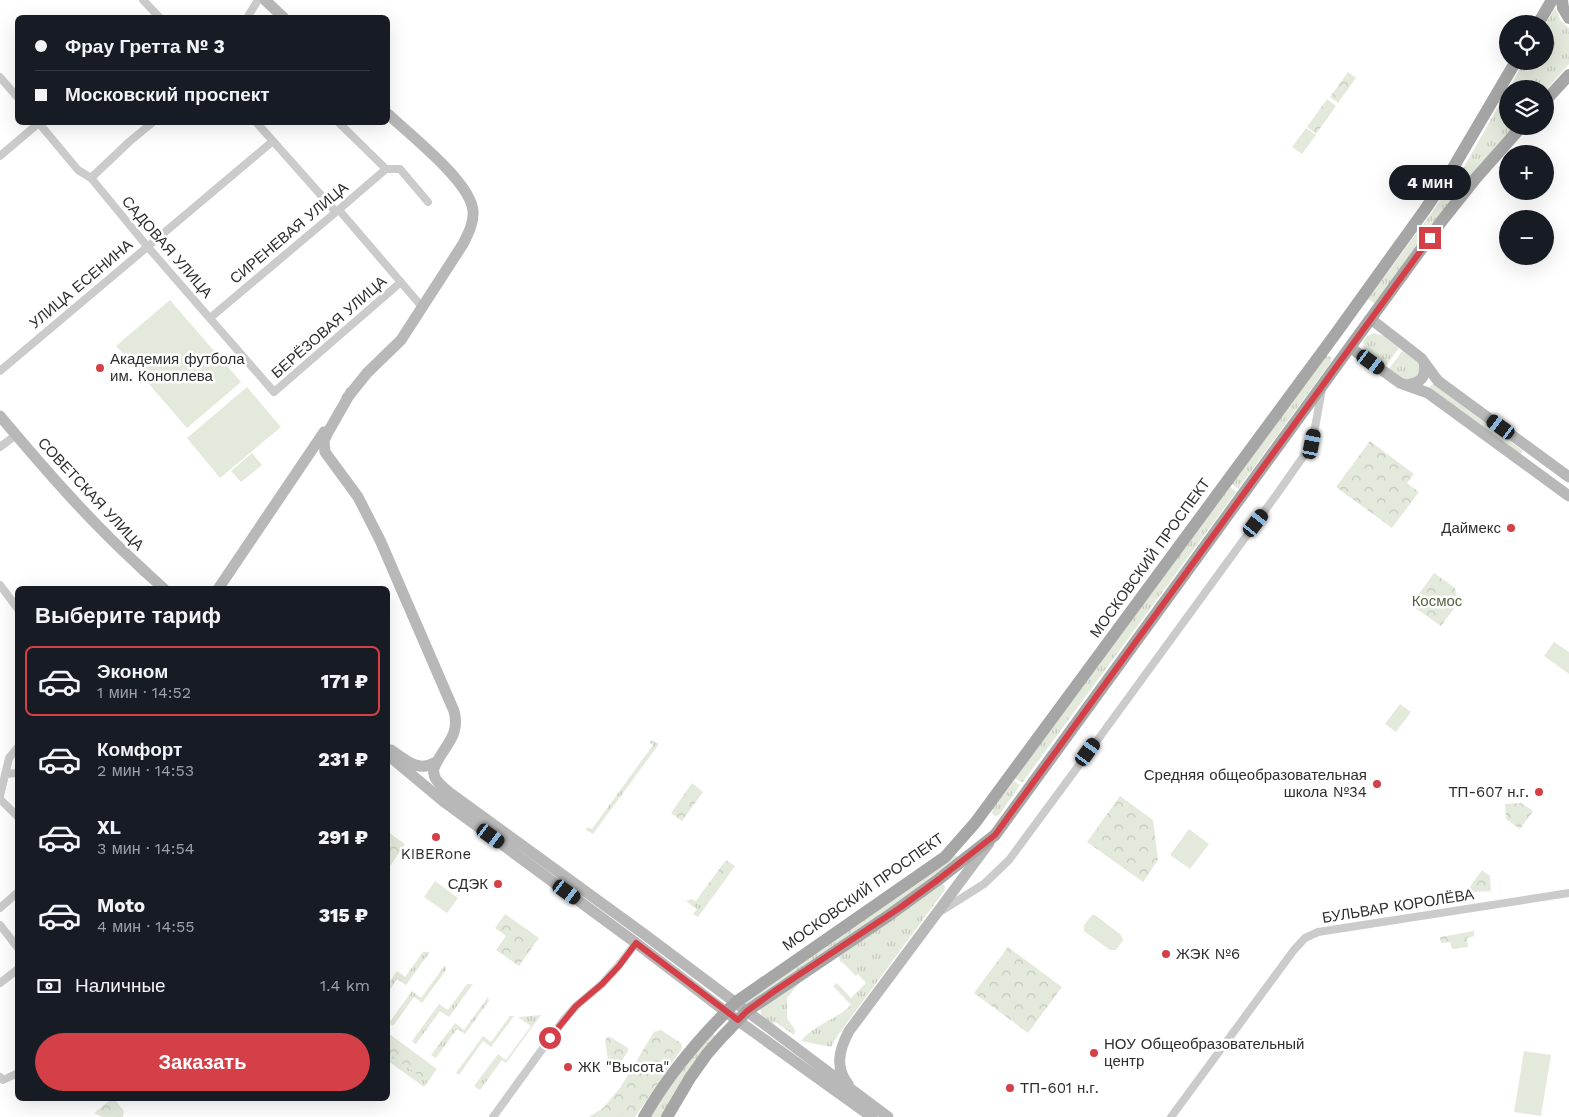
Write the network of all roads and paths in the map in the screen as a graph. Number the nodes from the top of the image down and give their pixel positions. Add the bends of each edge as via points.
1 (143, 0) edge
2 (258, 0) edge
3 (265, 0) edge
4 (1552, 0) edge
5 (1562, 0) edge
6 (157, 15) edge
7 (250, 15) edge
8 (281, 15) edge
9 (1543, 15) edge
10 (1569, 18) edge
11 (1511, 70) edge
12 (1569, 75) edge
13 (0, 78) edge
14 (1554, 91) edge
15 (15, 95) edge
16 (390, 116) edge
17 (37, 125) edge
18 (41, 125) edge
19 (149, 125) edge
20 (259, 125) edge
21 (341, 125) edge
22 (1514, 135) edge
23 (273, 141) junction
24 (0, 156) edge
25 (386, 169) junction
26 (91, 178) junction
27 (428, 202) dead end
28 (338, 211) junction
29 (147, 246) junction
30 (401, 282) junction
31 (1354, 307) junction
32 (423, 308) junction
33 (210, 318) junction
34 (1372, 320) junction
35 (1334, 336) junction
36 (1351, 348) junction
37 (1424, 362) junction
38 (0, 371) edge
39 (1438, 381) junction
40 (1407, 386) junction
41 (1322, 387) junction
42 (274, 392) joint
43 (351, 392) junction
44 (1428, 393) junction
45 (0, 416) edge
46 (16, 434) junction
47 (0, 447) edge
48 (330, 461) junction
49 (299, 468) junction
50 (1569, 477) edge
51 (1569, 496) edge
52 (161, 586) edge
53 (220, 586) edge
54 (1, 590) edge
55 (15, 606) edge
56 (390, 749) edge
57 (15, 751) edge
58 (390, 756) edge
59 (436, 762) junction
60 (15, 773) edge
61 (5, 774) junction
62 (447, 797) junction
63 (0, 798) edge
64 (990, 803) junction
65 (15, 814) edge
66 (1008, 817) junction
67 (995, 835) junction
68 (945, 857) junction
69 (959, 863) junction
70 (957, 884) junction
71 (1569, 893) edge
72 (969, 894) junction
73 (15, 895) edge
74 (0, 908) edge
75 (937, 913) junction
76 (0, 925) edge
77 (640, 938) junction
78 (15, 944) edge
79 (15, 971) edge
80 (0, 983) edge
81 (736, 1002) junction
82 (726, 1012) junction
83 (742, 1016) junction
84 (15, 1074) edge
85 (0, 1077) edge
86 (857, 1094) junction
87 (493, 1117) edge
88 (644, 1117) edge
89 (667, 1117) edge
90 (872, 1117) edge
91 (888, 1117) edge
92 (1171, 1117) edge

1 - 6 street
2 - 7 street
3 - 8 main road
4 - 9 main road
5 - 10 main road
11 - 31 main road, МОСКОВСКИЙ ПРОСПЕКТ via 1450,173
12 - 14 main road
13 - 15 street
16 - 32 main road via 464,187 474,213 464,244
17 - 24 street
18 - 26 street, САДОВАЯ УЛИЦА via 78,170
19 - 26 street
20 - 23 street
21 - 25 street
22 - 34 main road, МОСКОВСКИЙ ПРОСПЕКТ via 1467,188
23 - 28 street
23 - 29 street, УЛИЦА ЕСЕНИНА
25 - 27 street via 400,169
25 - 28 street, СИРЕНЕВАЯ УЛИЦА
26 - 29 street, САДОВАЯ УЛИЦА
28 - 30 street
28 - 33 street, СИРЕНЕВАЯ УЛИЦА
29 - 33 street, САДОВАЯ УЛИЦА
29 - 38 street, УЛИЦА ЕСЕНИНА
30 - 32 street
30 - 42 street, БЕРЁЗОВАЯ УЛИЦА
31 - 34 main road
31 - 35 main road, МОСКОВСКИЙ ПРОСПЕКТ
32 - 43 main road via 401,340
33 - 42 street, САДОВАЯ УЛИЦА
34 - 36 main road, МОСКОВСКИЙ ПРОСПЕКТ
34 - 37 main road
35 - 36 main road
35 - 64 main road, МОСКОВСКИЙ ПРОСПЕКТ
36 - 40 main road
36 - 41 main road, МОСКОВСКИЙ ПРОСПЕКТ
37 - 39 main road
37 - 40 main road via 1423,378
39 - 44 main road via 1427,383
39 - 50 main road
40 - 44 main road
41 - 66 main road, МОСКОВСКИЙ ПРОСПЕКТ
41 - 72 street via 1312,444 1295,469 1009,860
43 - 48 main road via 324,441
43 - 49 main road
44 - 51 main road
45 - 46 main road, СОВЕТСКАЯ УЛИЦА
46 - 47 street
46 - 52 main road, СОВЕТСКАЯ УЛИЦА via 40,464
48 - 49 main road via 312,458
48 - 59 main road via 358,497 380,540 454,710 456,726 453,737
49 - 53 main road
54 - 55 street
56 - 59 main road via 418,766
57 - 61 street via 9,758
58 - 62 main road
59 - 62 main road via 433,773
60 - 61 street
61 - 63 street
62 - 77 main road
63 - 65 street
64 - 66 main road via 988,813 992,820
64 - 68 main road, МОСКОВСКИЙ ПРОСПЕКТ
66 - 67 main road, МОСКОВСКИЙ ПРОСПЕКТ
67 - 69 main road, МОСКОВСКИЙ ПРОСПЕКТ
67 - 70 main road, МОСКОВСКИЙ ПРОСПЕКТ
68 - 69 main road via 962,850 965,855
68 - 81 main road, МОСКОВСКИЙ ПРОСПЕКТ
69 - 83 main road, МОСКОВСКИЙ ПРОСПЕКТ
70 - 72 street via 959,894
70 - 75 main road, МОСКОВСКИЙ ПРОСПЕКТ
71 - 92 street, БУЛЬВАР КОРОЛЁВА via 1311,934 1294,950
72 - 75 street
73 - 74 street
75 - 86 main road, МОСКОВСКИЙ ПРОСПЕКТ via 844,1041 840,1071
76 - 78 street
77 - 81 main road
77 - 82 main road
77 - 87 street via 619,966 562,1022
79 - 80 street
81 - 82 main road, МОСКОВСКИЙ ПРОСПЕКТ
81 - 83 main road
82 - 83 main road
82 - 88 main road, МОСКОВСКИЙ ПРОСПЕКТ via 675,1071
83 - 86 main road
83 - 89 main road, МОСКОВСКИЙ ПРОСПЕКТ via 696,1070
83 - 90 main road
84 - 85 street via 3,1080
86 - 91 main road

